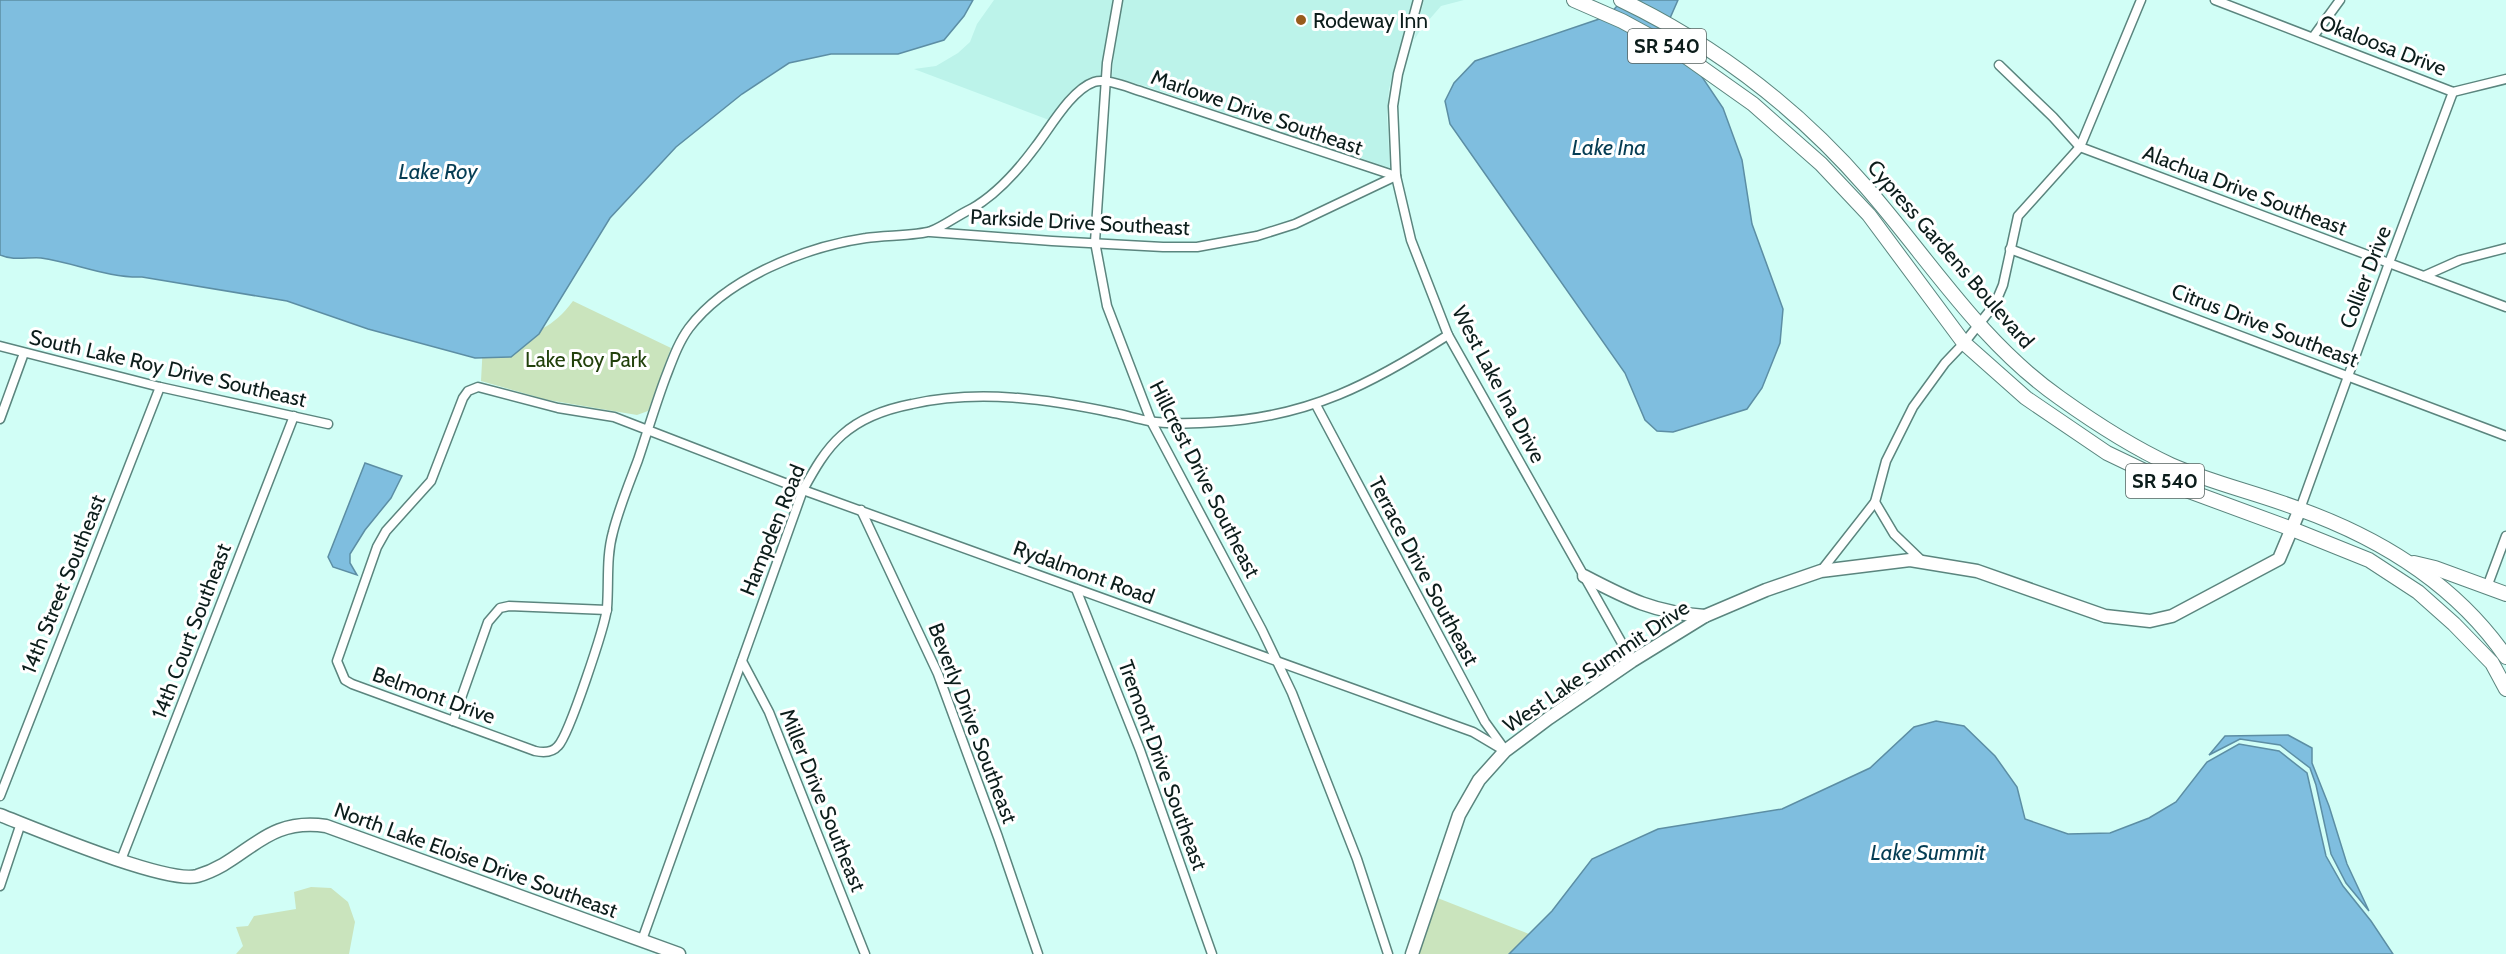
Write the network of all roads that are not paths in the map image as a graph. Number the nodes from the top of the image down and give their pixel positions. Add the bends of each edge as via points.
1 (1118, 0) edge
2 (1418, 0) edge
3 (1574, 0) edge
4 (1621, 0) edge
5 (2141, 0) edge
6 (2215, 0) edge
7 (2340, 0) edge
8 (2313, 37) junction
9 (1999, 65) dead end
10 (2506, 79) edge
11 (1106, 82) junction
12 (2453, 92) junction
13 (2080, 147) junction
14 (1396, 176) junction
15 (930, 232) junction
16 (1095, 242) junction
17 (2506, 248) edge
18 (2010, 249) junction
19 (2388, 263) junction
20 (2424, 276) junction
21 (2506, 307) edge
22 (1978, 325) junction
23 (1448, 335) junction
24 (1964, 343) junction
25 (0, 346) edge
26 (24, 353) junction
27 (2348, 376) junction
28 (160, 387) junction
29 (523, 399) joint
30 (1316, 405) junction
31 (294, 416) junction
32 (0, 418) edge
33 (1151, 421) junction
34 (328, 424) dead end
35 (649, 430) junction
36 (2506, 436) edge
37 (803, 490) junction
38 (1875, 502) junction
39 (2300, 509) junction
40 (861, 510) junction
41 (2292, 529) junction
42 (2506, 536) edge
43 (1921, 560) junction
44 (2409, 562) junction
45 (1821, 571) junction
46 (1584, 576) junction
47 (2487, 587) junction
48 (1076, 589) junction
49 (2506, 594) edge
50 (607, 610) junction
51 (1705, 616) junction
52 (2505, 654) edge
53 (742, 661) junction
54 (1276, 661) junction
55 (1632, 661) junction
56 (2492, 663) junction
57 (2506, 689) edge
58 (453, 721) junction
59 (1505, 751) junction
60 (0, 796) edge
61 (0, 815) edge
62 (21, 823) junction
63 (121, 860) junction
64 (0, 886) edge
65 (642, 940) junction
66 (679, 954) edge
67 (865, 954) edge
68 (1038, 954) edge
69 (1212, 954) edge
70 (1388, 954) edge
71 (1412, 954) edge

1 - 11 street, Hillcrest Drive Southeast
2 - 14 street, West Lake Ina Drive via 1395,89
3 - 24 main road, Cypress Gardens Boulevard / SR 540 via 1680,53 1753,104 1821,164 1869,215
4 - 22 main road, Cypress Gardens Boulevard / SR 540 via 1710,49 1764,88 1832,149
5 - 13 street
6 - 8 street, Okaloosa Drive
7 - 8 street
8 - 12 street, Okaloosa Drive
9 - 13 street, Alachua Drive Southeast
10 - 12 street, Okaloosa Drive
11 - 14 street, Marlowe Drive Southeast
11 - 15 street via 1094,82 1082,90 995,192
11 - 16 street, Hillcrest Drive Southeast
12 - 19 street, Collier Drive
13 - 18 street via 2018,216
13 - 19 street, Alachua Drive Southeast
14 - 16 street, Parkside Drive Southeast via 1295,224 1257,236 1186,247
14 - 23 street, West Lake Ina Drive via 1411,240
15 - 16 street, Parkside Drive Southeast
15 - 35 street, Parkside Drive Southeast via 834,244 750,277 727,291 701,315 681,342
16 - 33 street, Hillcrest Drive Southeast via 1107,306
17 - 20 street via 2460,260
18 - 22 street via 1999,296
18 - 27 street, Citrus Drive Southeast
19 - 20 street, Alachua Drive Southeast
19 - 27 street, Collier Drive
20 - 21 street, Alachua Drive Southeast
22 - 24 street
22 - 39 main road, Cypress Gardens Boulevard / SR 540 via 2041,383 2117,436 2172,465
23 - 30 street, Hampden Road via 1401,365
23 - 46 street, West Lake Ina Drive
24 - 38 street via 1930,383 1900,429
24 - 41 main road, Cypress Gardens Boulevard / SR 540 via 2026,398 2107,453 2178,487
25 - 26 street, South Lake Roy Drive Southeast
26 - 28 street, South Lake Roy Drive Southeast
26 - 32 street
27 - 36 street, Citrus Drive Southeast
27 - 39 street, Collier Drive
28 - 31 street, South Lake Roy Drive Southeast
28 - 60 street, 14th Street Southeast
29 - 35 street, Rydalmont Road via 614,417
29 - 58 street, Belmont Drive via 478,387 463,398 431,481 386,531 377,547 337,661 345,680 352,684
30 - 33 street, Hampden Road via 1245,419
30 - 59 street, Terrace Drive Southeast via 1485,722
31 - 34 street, South Lake Roy Drive Southeast
31 - 63 street, 14th Court Southeast
33 - 37 street, Hampden Road via 1006,396 927,400 860,421 831,446
33 - 54 street, Hillcrest Drive Southeast
35 - 37 street, Rydalmont Road
35 - 50 street, Belmont Drive via 613,531
37 - 40 street, Rydalmont Road
37 - 53 street, Hampden Road
38 - 43 street via 1894,534
38 - 45 street
39 - 41 street, West Lake Summit Drive
39 - 44 main road, Cypress Gardens Boulevard / SR 540 via 2363,534
40 - 48 street, Rydalmont Road
40 - 68 street, Beverly Drive Southeast via 938,674
41 - 43 street, West Lake Summit Drive via 2279,559 2270,566 2172,616 2150,621 2105,616 1993,575
41 - 56 main road, Cypress Gardens Boulevard / SR 540 via 2368,560 2418,592
42 - 47 street
43 - 45 street, West Lake Summit Drive
44 - 47 main road
44 - 52 main road, Cypress Gardens Boulevard / SR 540 via 2461,604
45 - 51 street, West Lake Summit Drive
46 - 51 street via 1643,605 1673,614
46 - 55 street, West Lake Ina Drive
47 - 49 main road
48 - 54 street, Rydalmont Road
48 - 69 street, Tremont Drive Southeast via 1140,750
50 - 58 street via 500,608 488,622
50 - 58 street, Belmont Drive via 565,735 555,749 535,751
51 - 55 street, West Lake Summit Drive
52 - 56 street
53 - 65 street, Hampden Road
53 - 67 street, Miller Drive Southeast via 769,712
54 - 59 street, Rydalmont Road via 1473,732
54 - 70 street, Hillcrest Drive Southeast via 1357,859
55 - 59 street, West Lake Summit Drive
56 - 57 main road, Cypress Gardens Boulevard / SR 540
59 - 71 street, West Lake Summit Drive via 1479,780 1459,815
61 - 62 street, North Lake Eloise Drive Southeast
62 - 63 street, North Lake Eloise Drive Southeast
62 - 64 street
63 - 65 street, North Lake Eloise Drive Southeast via 171,876 196,876 216,868 273,831 292,825 326,826
65 - 66 street, North Lake Eloise Drive Southeast

